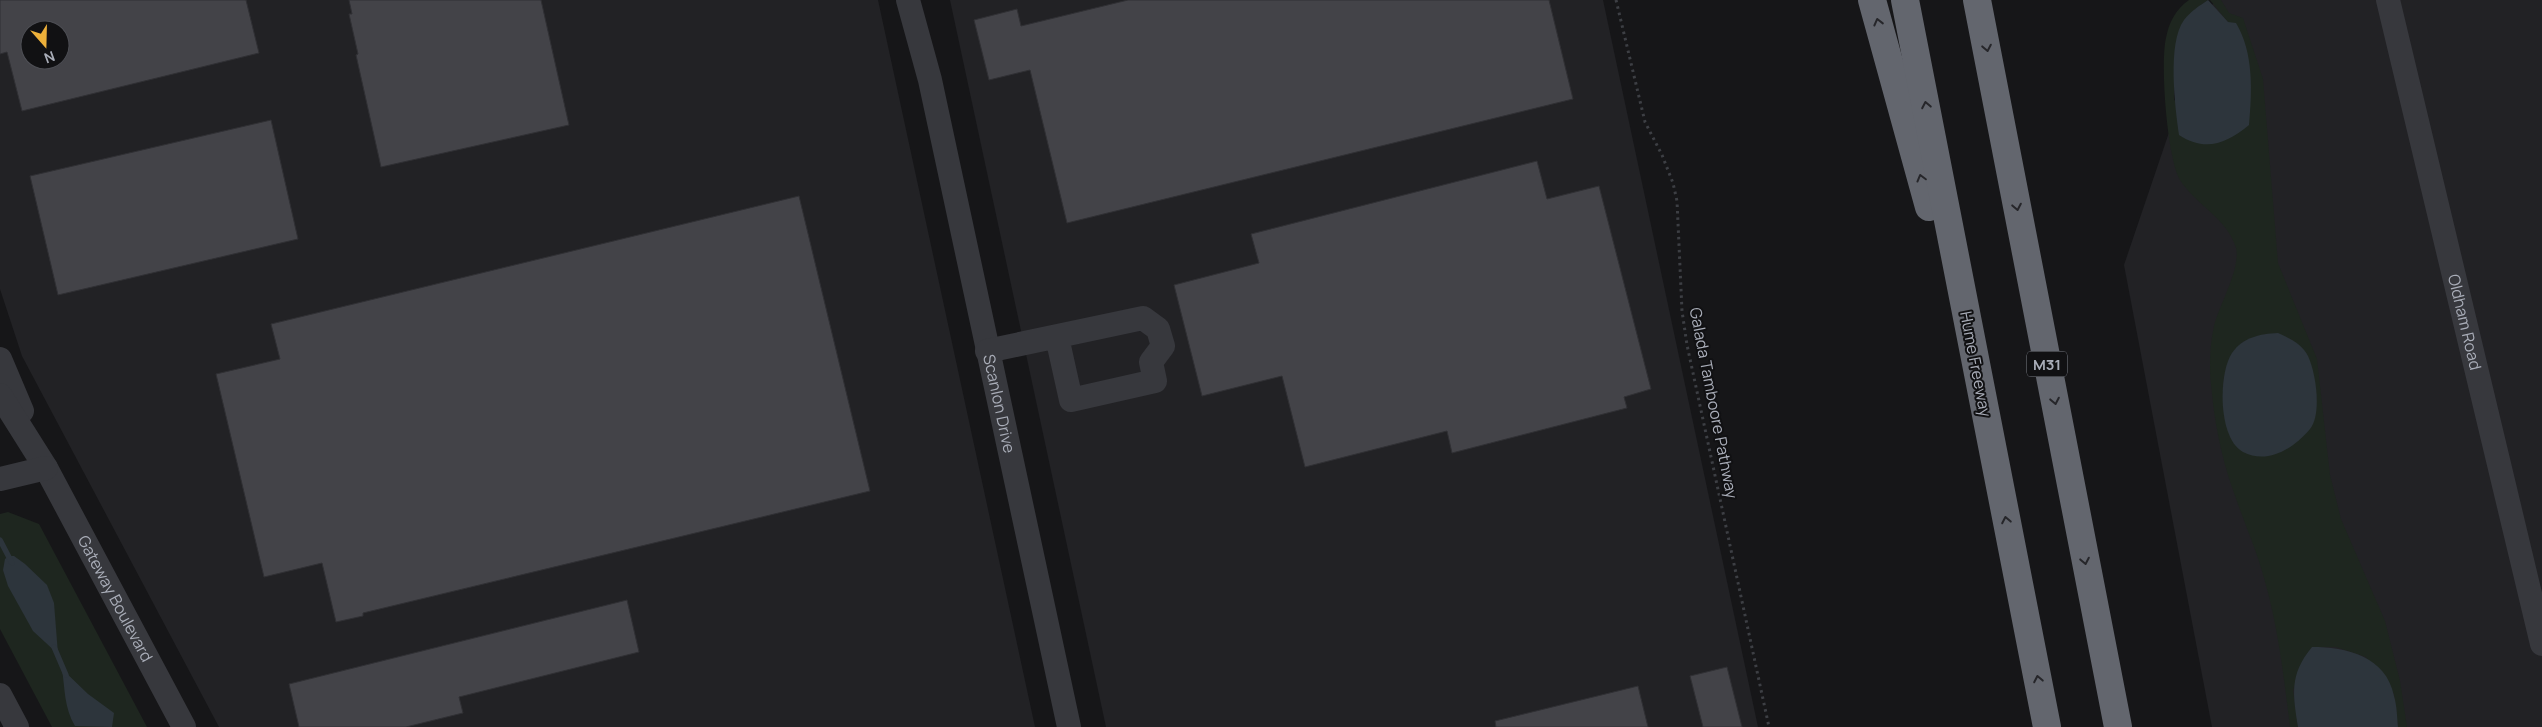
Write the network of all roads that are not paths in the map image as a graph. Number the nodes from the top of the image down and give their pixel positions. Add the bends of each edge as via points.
1 (908, 0) edge
2 (919, 0) edge
3 (1872, 0) edge
4 (1905, 0) edge
5 (1978, 0) edge
6 (2388, 0) edge
7 (930, 80) junction
8 (1057, 337) junction
9 (987, 351) junction
10 (0, 359) edge
11 (0, 394) edge
12 (1985, 411) junction
13 (46, 468) junction
14 (0, 479) edge
15 (2542, 644) edge
16 (0, 695) edge
17 (17, 727) edge
18 (184, 727) edge
19 (1069, 727) edge
20 (2047, 727) edge
21 (2118, 727) edge

1 - 7 street, Scanlon Drive
2 - 7 street, Scanlon Drive
12 -> 3 highway
12 -> 4 highway, Hume Freeway
5 -> 21 highway, M31
6 - 15 street, Oldham Road
7 - 9 street, Scanlon Drive
8 - 8 street via 1143,318 1158,329 1163,346 1151,362 1155,381 1070,400
8 - 9 street
9 - 19 street, Scanlon Drive
10 - 13 street, Gateway Boulevard
11 - 13 street, Gateway Boulevard
20 -> 12 highway, Hume Freeway
13 - 14 street
13 - 18 street, Gateway Boulevard
16 - 17 street

